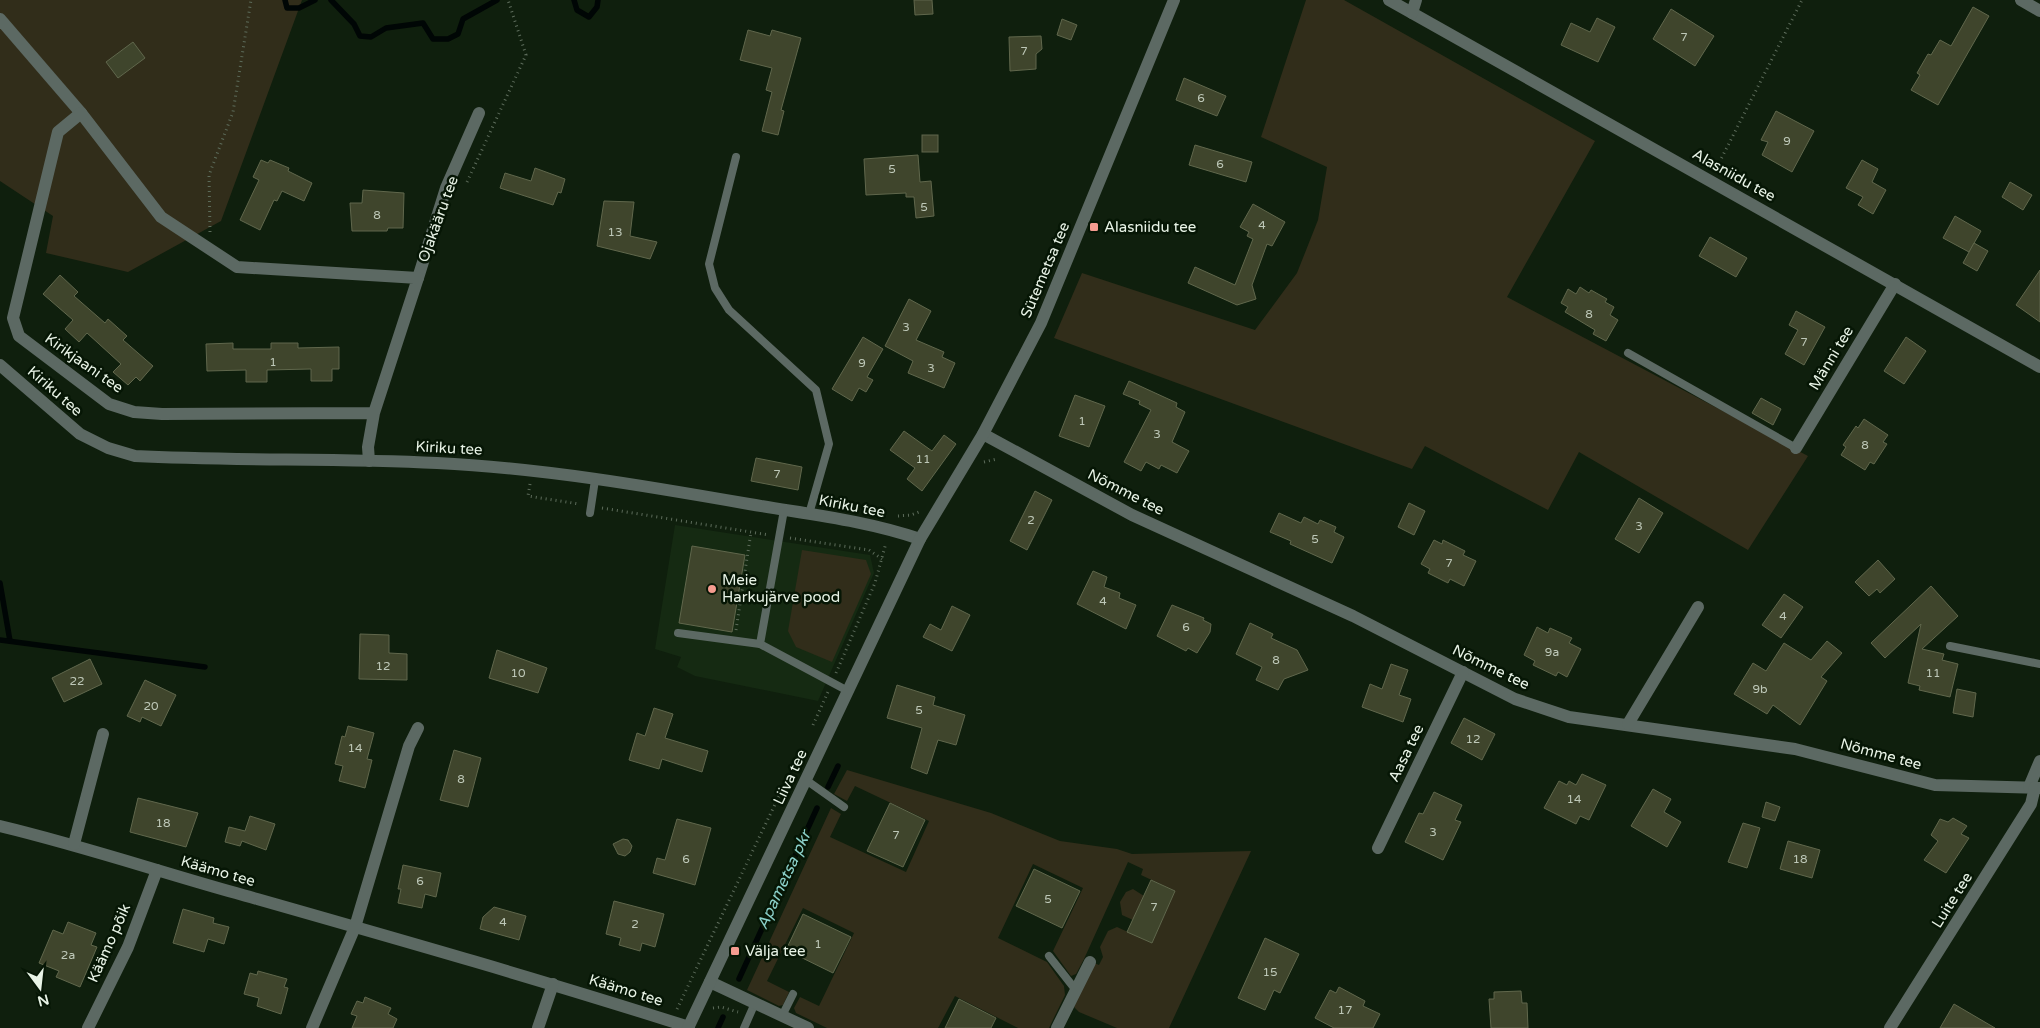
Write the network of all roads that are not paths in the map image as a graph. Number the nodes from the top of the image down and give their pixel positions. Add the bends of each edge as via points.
1 (1174, 0) edge
2 (1389, 0) edge
3 (1416, 0) edge
4 (2021, 0) edge
5 (2040, 11) edge
6 (1412, 13) junction
7 (0, 19) edge
8 (479, 112) dead end
9 (81, 113) junction
10 (736, 157) dead end
11 (418, 278) junction
12 (1895, 284) junction
13 (1628, 353) dead end
14 (0, 365) edge
15 (2040, 367) edge
16 (374, 413) junction
17 (983, 434) junction
18 (1796, 448) joint
19 (369, 461) junction
20 (595, 480) junction
21 (591, 510) road end
22 (784, 510) junction
23 (809, 514) junction
24 (920, 539) junction
25 (1698, 607) dead end
26 (678, 633) dead end
27 (760, 644) junction
28 (1950, 646) dead end
29 (2040, 664) edge
30 (1463, 672) junction
31 (848, 691) junction
32 (1628, 724) junction
33 (418, 728) dead end
34 (103, 734) dead end
35 (2040, 761) edge
36 (806, 780) junction
37 (2035, 787) edge
38 (844, 807) dead end
39 (0, 826) edge
40 (74, 844) junction
41 (1378, 848) dead end
42 (157, 870) junction
43 (355, 927) junction
44 (1049, 956) dead end
45 (1090, 962) dead end
46 (710, 982) junction
47 (553, 984) junction
48 (1075, 990) junction
49 (793, 994) dead end
50 (755, 1004) junction
51 (782, 1016) junction
52 (689, 1027) edge
53 (88, 1028) edge
54 (312, 1028) edge
55 (538, 1028) edge
56 (744, 1028) edge
57 (808, 1028) edge
58 (1056, 1028) edge
59 (1890, 1028) edge

1 - 17 street, Sütemetsa tee via 1041,323
2 - 6 street, Alasniidu tee
3 - 6 street
4 - 5 street
6 - 12 street, Alasniidu tee
7 - 9 street
8 - 11 street, Ojakääru tee via 446,188
9 - 11 street via 162,217 237,267
9 - 16 street, Kirikjaani tee via 58,132 13,318 19,336 109,404 134,412
10 - 23 lane via 709,264 715,288 729,310 816,390 829,444
11 - 16 street
12 - 15 street, Alasniidu tee
12 - 18 street, Männi tee
13 - 18 lane
14 - 19 street, Kiriku tee via 80,434 134,456
16 - 19 street
17 - 24 street, Sütemetsa tee
17 - 30 street, Nõmme tee via 1132,515 1353,616
19 - 20 street, Kiriku tee via 438,463
20 - 21 lane
20 - 22 street, Kiriku tee
22 - 23 street, Kiriku tee
22 - 27 lane
23 - 24 street, Kiriku tee via 890,529
24 - 31 street, Liiva tee
25 - 32 street
26 - 27 lane
27 - 31 lane
28 - 29 lane
30 - 32 street, Nõmme tee via 1515,699 1569,717
30 - 41 street, Aasa tee
31 - 36 street, Liiva tee
32 - 37 street, Nõmme tee via 1795,749 1935,785
33 - 43 street via 409,746
34 - 40 street
35 - 37 street
36 - 38 lane
36 - 46 street, Liiva tee
37 - 59 street, Luite tee via 2032,804
39 - 40 street, Käämo tee
40 - 42 street, Käämo tee
42 - 43 street, Käämo tee
42 - 53 street, Käämo põik via 128,947
43 - 47 street, Käämo tee
43 - 54 street
44 - 48 lane
45 - 48 street
46 - 50 street
46 - 52 street, Liiva tee
47 - 52 street, Käämo tee
47 - 55 street
48 - 58 street
49 - 51 lane
50 - 51 street
50 - 56 lane
51 - 57 street

